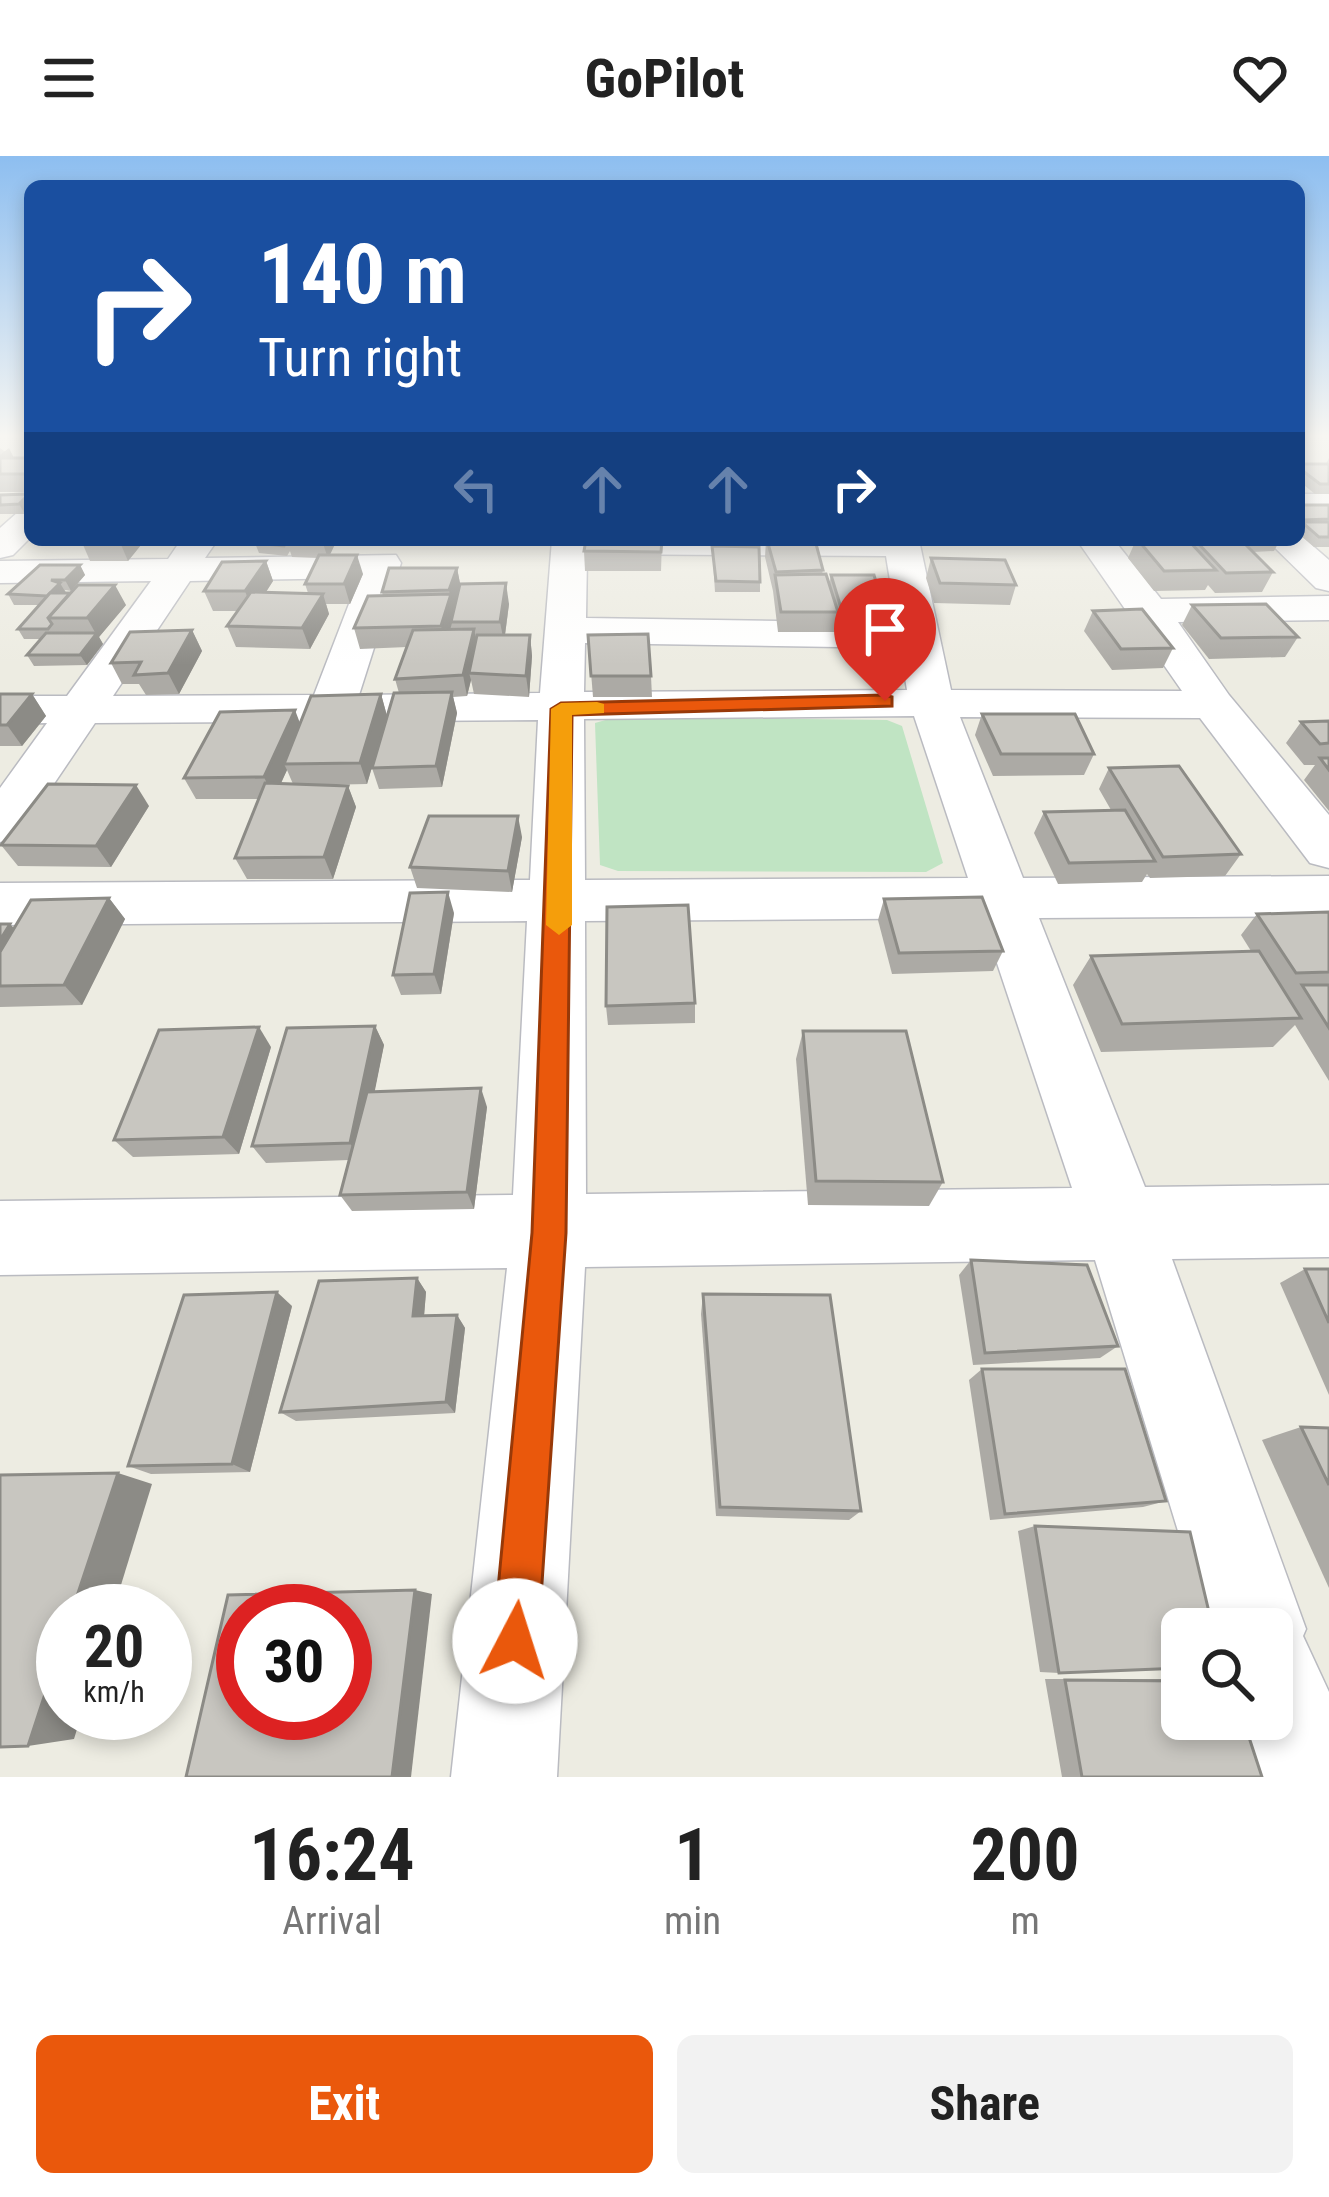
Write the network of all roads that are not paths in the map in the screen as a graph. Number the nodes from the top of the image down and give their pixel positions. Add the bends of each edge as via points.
1 (24, 525) edge
2 (570, 546) edge
3 (903, 546) edge
4 (1100, 546) edge
5 (1292, 546) edge
6 (0, 548) edge
7 (386, 554) edge
8 (189, 555) edge
9 (0, 572) edge
10 (1329, 580) edge
11 (1329, 608) edge
12 (1150, 611) junction
13 (566, 630) junction
14 (916, 636) junction
15 (931, 700) junction
16 (1213, 705) junction
17 (561, 709) junction
18 (0, 710) edge
19 (80, 710) junction
20 (331, 710) junction
21 (0, 825) edge
22 (1329, 850) edge
23 (1329, 896) edge
24 (1003, 897) junction
25 (0, 904) edge
26 (560, 904) junction
27 (1329, 1221) edge
28 (1121, 1222) junction
29 (549, 1233) junction
30 (0, 1238) edge
31 (1250, 1608) edge
32 (1293, 1738) edge
33 (504, 1777) edge
34 (1306, 1777) edge

1 - 6 street
2 - 13 street
3 - 14 street
4 - 12 street
5 - 10 street
7 - 8 street
7 - 20 street
8 - 9 street
8 - 19 street
11 - 12 street
12 - 16 street
13 - 14 street
13 - 17 street
14 - 15 street
15 - 16 street
15 - 17 street
15 - 24 street
16 - 22 street
17 - 20 street
17 - 26 street
18 - 19 street
19 - 20 street
19 - 21 street
23 - 24 street
24 - 26 street
24 - 28 street
25 - 26 street
26 - 29 street
27 - 28 street
28 - 29 street
28 - 31 street
29 - 30 street
29 - 33 street
32 - 34 street

